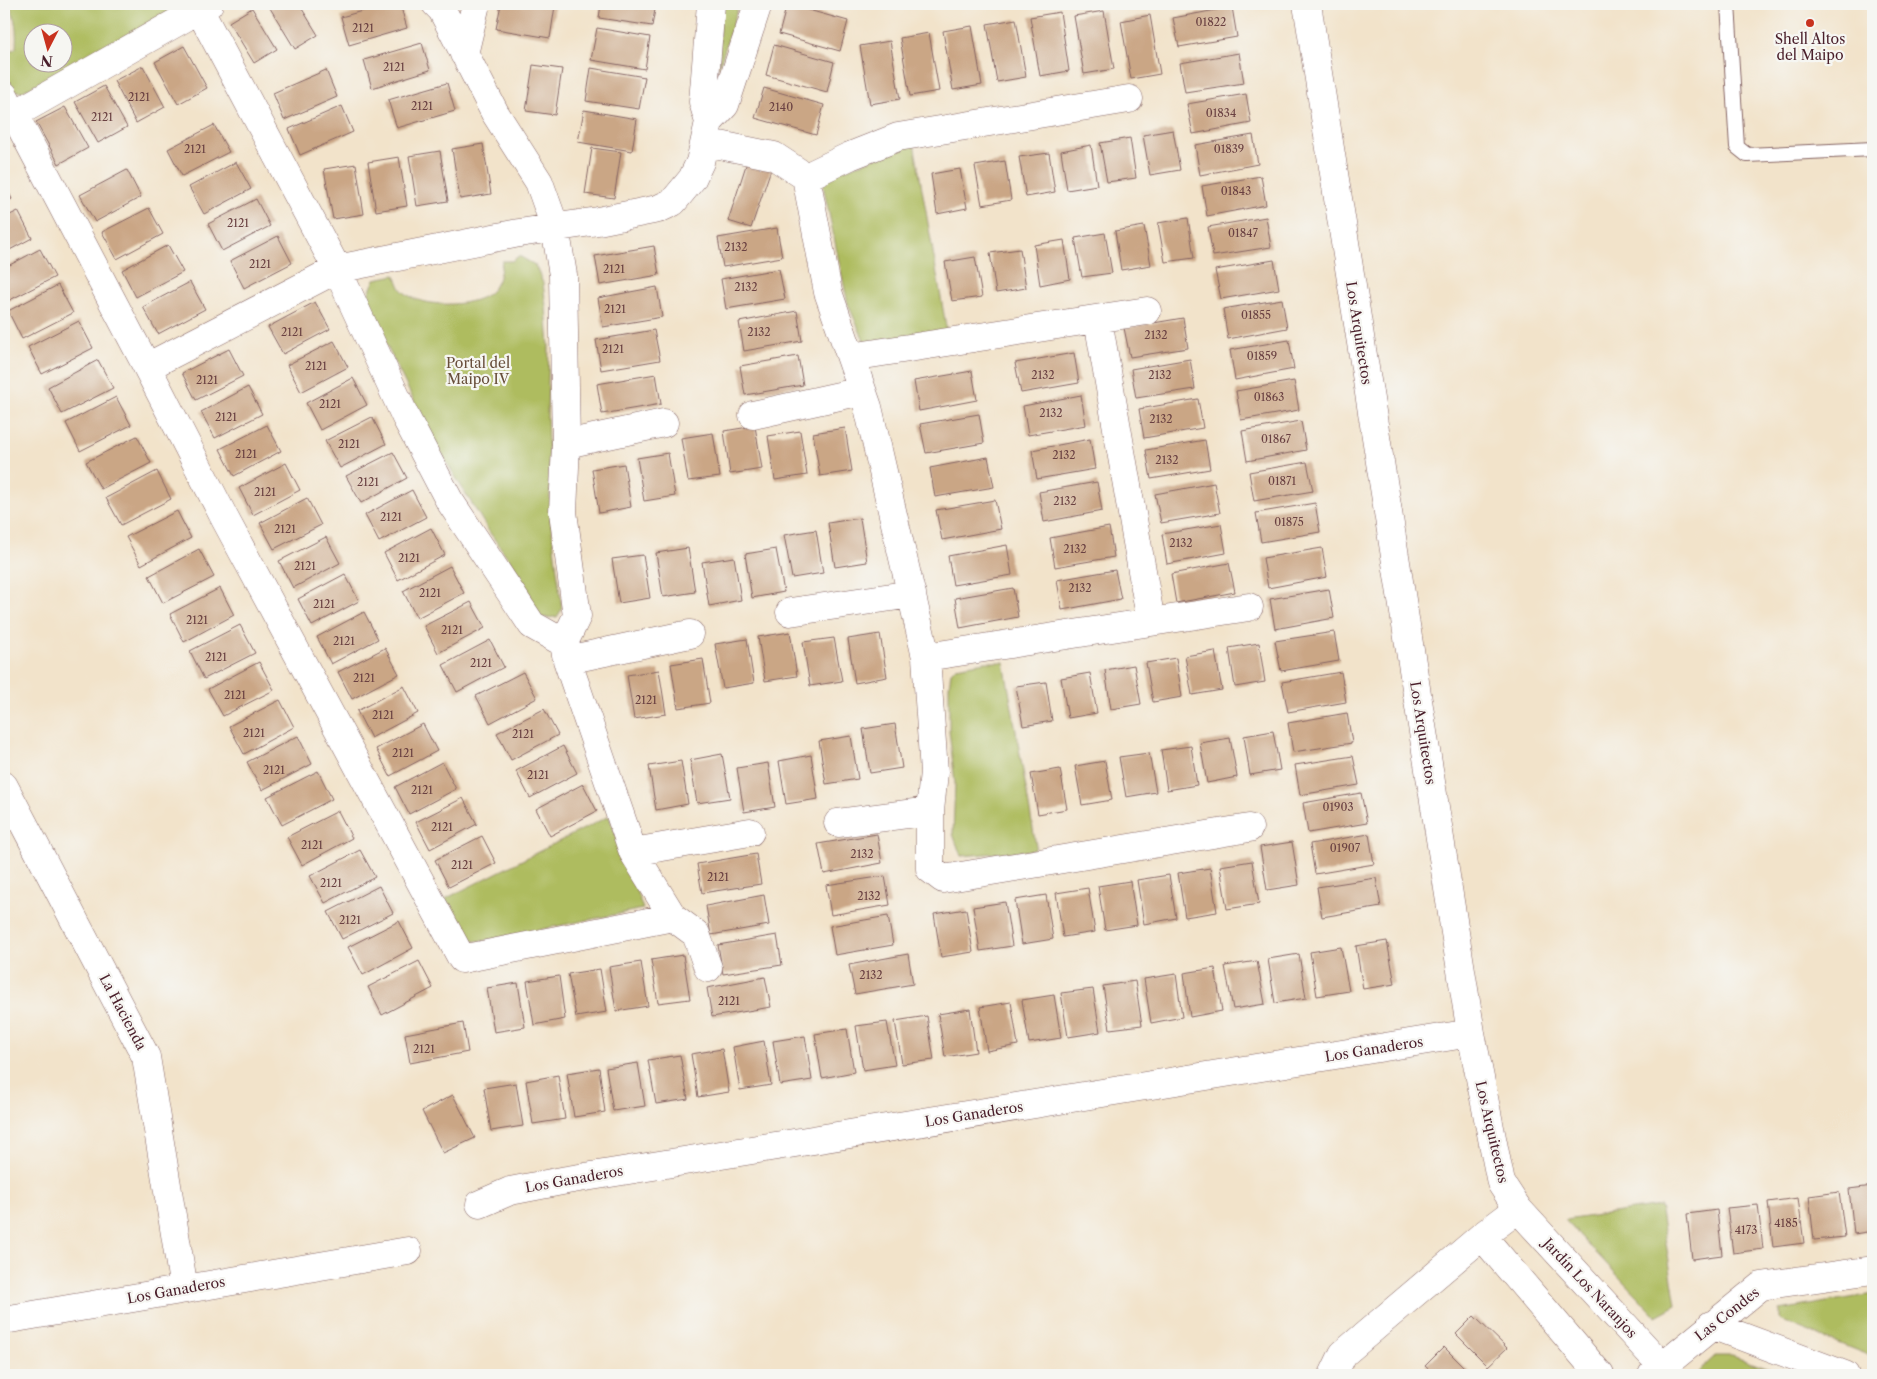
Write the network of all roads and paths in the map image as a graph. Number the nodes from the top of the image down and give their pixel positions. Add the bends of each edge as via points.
1 (436, 4) edge
2 (476, 4) edge
3 (711, 4) edge
4 (758, 4) edge
5 (1307, 4) edge
6 (1728, 4) edge
7 (204, 6) edge
8 (464, 54) junction
9 (1129, 99) dead end
10 (9, 105) edge
11 (707, 132) junction
12 (1873, 149) edge
13 (806, 177) junction
14 (555, 227) junction
15 (337, 269) junction
16 (1147, 311) dead end
17 (1098, 320) junction
18 (850, 357) junction
19 (147, 367) junction
20 (862, 390) junction
21 (753, 415) dead end
22 (664, 423) dead end
23 (566, 444) junction
24 (912, 594) junction
25 (1249, 607) dead end
26 (790, 612) dead end
27 (1150, 622) junction
28 (690, 634) dead end
29 (566, 651) junction
30 (926, 656) junction
31 (4, 786) edge
32 (930, 811) junction
33 (838, 823) dead end
34 (1249, 828) dead end
35 (750, 832) dead end
36 (633, 852) junction
37 (672, 917) junction
38 (708, 968) dead end
39 (1471, 1033) junction
40 (480, 1204) dead end
41 (1518, 1209) junction
42 (1482, 1236) junction
43 (408, 1251) dead end
44 (1873, 1270) edge
45 (184, 1289) junction
46 (4, 1320) edge
47 (1711, 1325) junction
48 (1657, 1371) edge
49 (1333, 1375) edge
50 (1600, 1375) edge
51 (1845, 1375) edge

1 - 8 street
2 - 8 street
3 - 11 street via 703,102
4 - 11 street via 726,105
5 - 39 street, Los Arquitectos
6 - 12 lane via 1737,147 1742,153
7 - 10 street
7 - 15 street
8 - 14 street via 495,113 539,182
9 - 13 street via 898,137
10 - 19 street
11 - 13 street via 774,156
11 - 14 street via 700,162 673,202 658,208
13 - 18 street via 828,292
14 - 15 street
14 - 23 street via 563,275
15 - 19 street
15 - 29 street via 406,418 449,500 532,624
16 - 17 street
17 - 18 street
17 - 27 street
18 - 20 street
19 - 37 street via 225,519 462,959
20 - 21 street
20 - 24 street
22 - 23 street
23 - 29 street via 564,512 577,616
24 - 26 street
24 - 30 street
25 - 27 street
27 - 30 street
28 - 29 street
29 - 36 street
30 - 32 street via 934,772
31 - 45 street, La Hacienda via 146,1057
32 - 33 street
32 - 34 street via 930,869 942,880
35 - 36 street
36 - 37 street
37 - 38 street via 696,934
39 - 40 street, Los Ganaderos via 567,1180 510,1191
39 - 41 street, Los Arquitectos via 1502,1183
41 - 42 street
41 - 48 street, Jardín Los Naranjos
42 - 49 street via 1343,1354
42 - 50 street
43 - 45 street, Los Ganaderos
44 - 47 street, Las Condes via 1761,1286
45 - 46 street, Los Ganaderos
47 - 48 street, Las Condes
47 - 51 street

